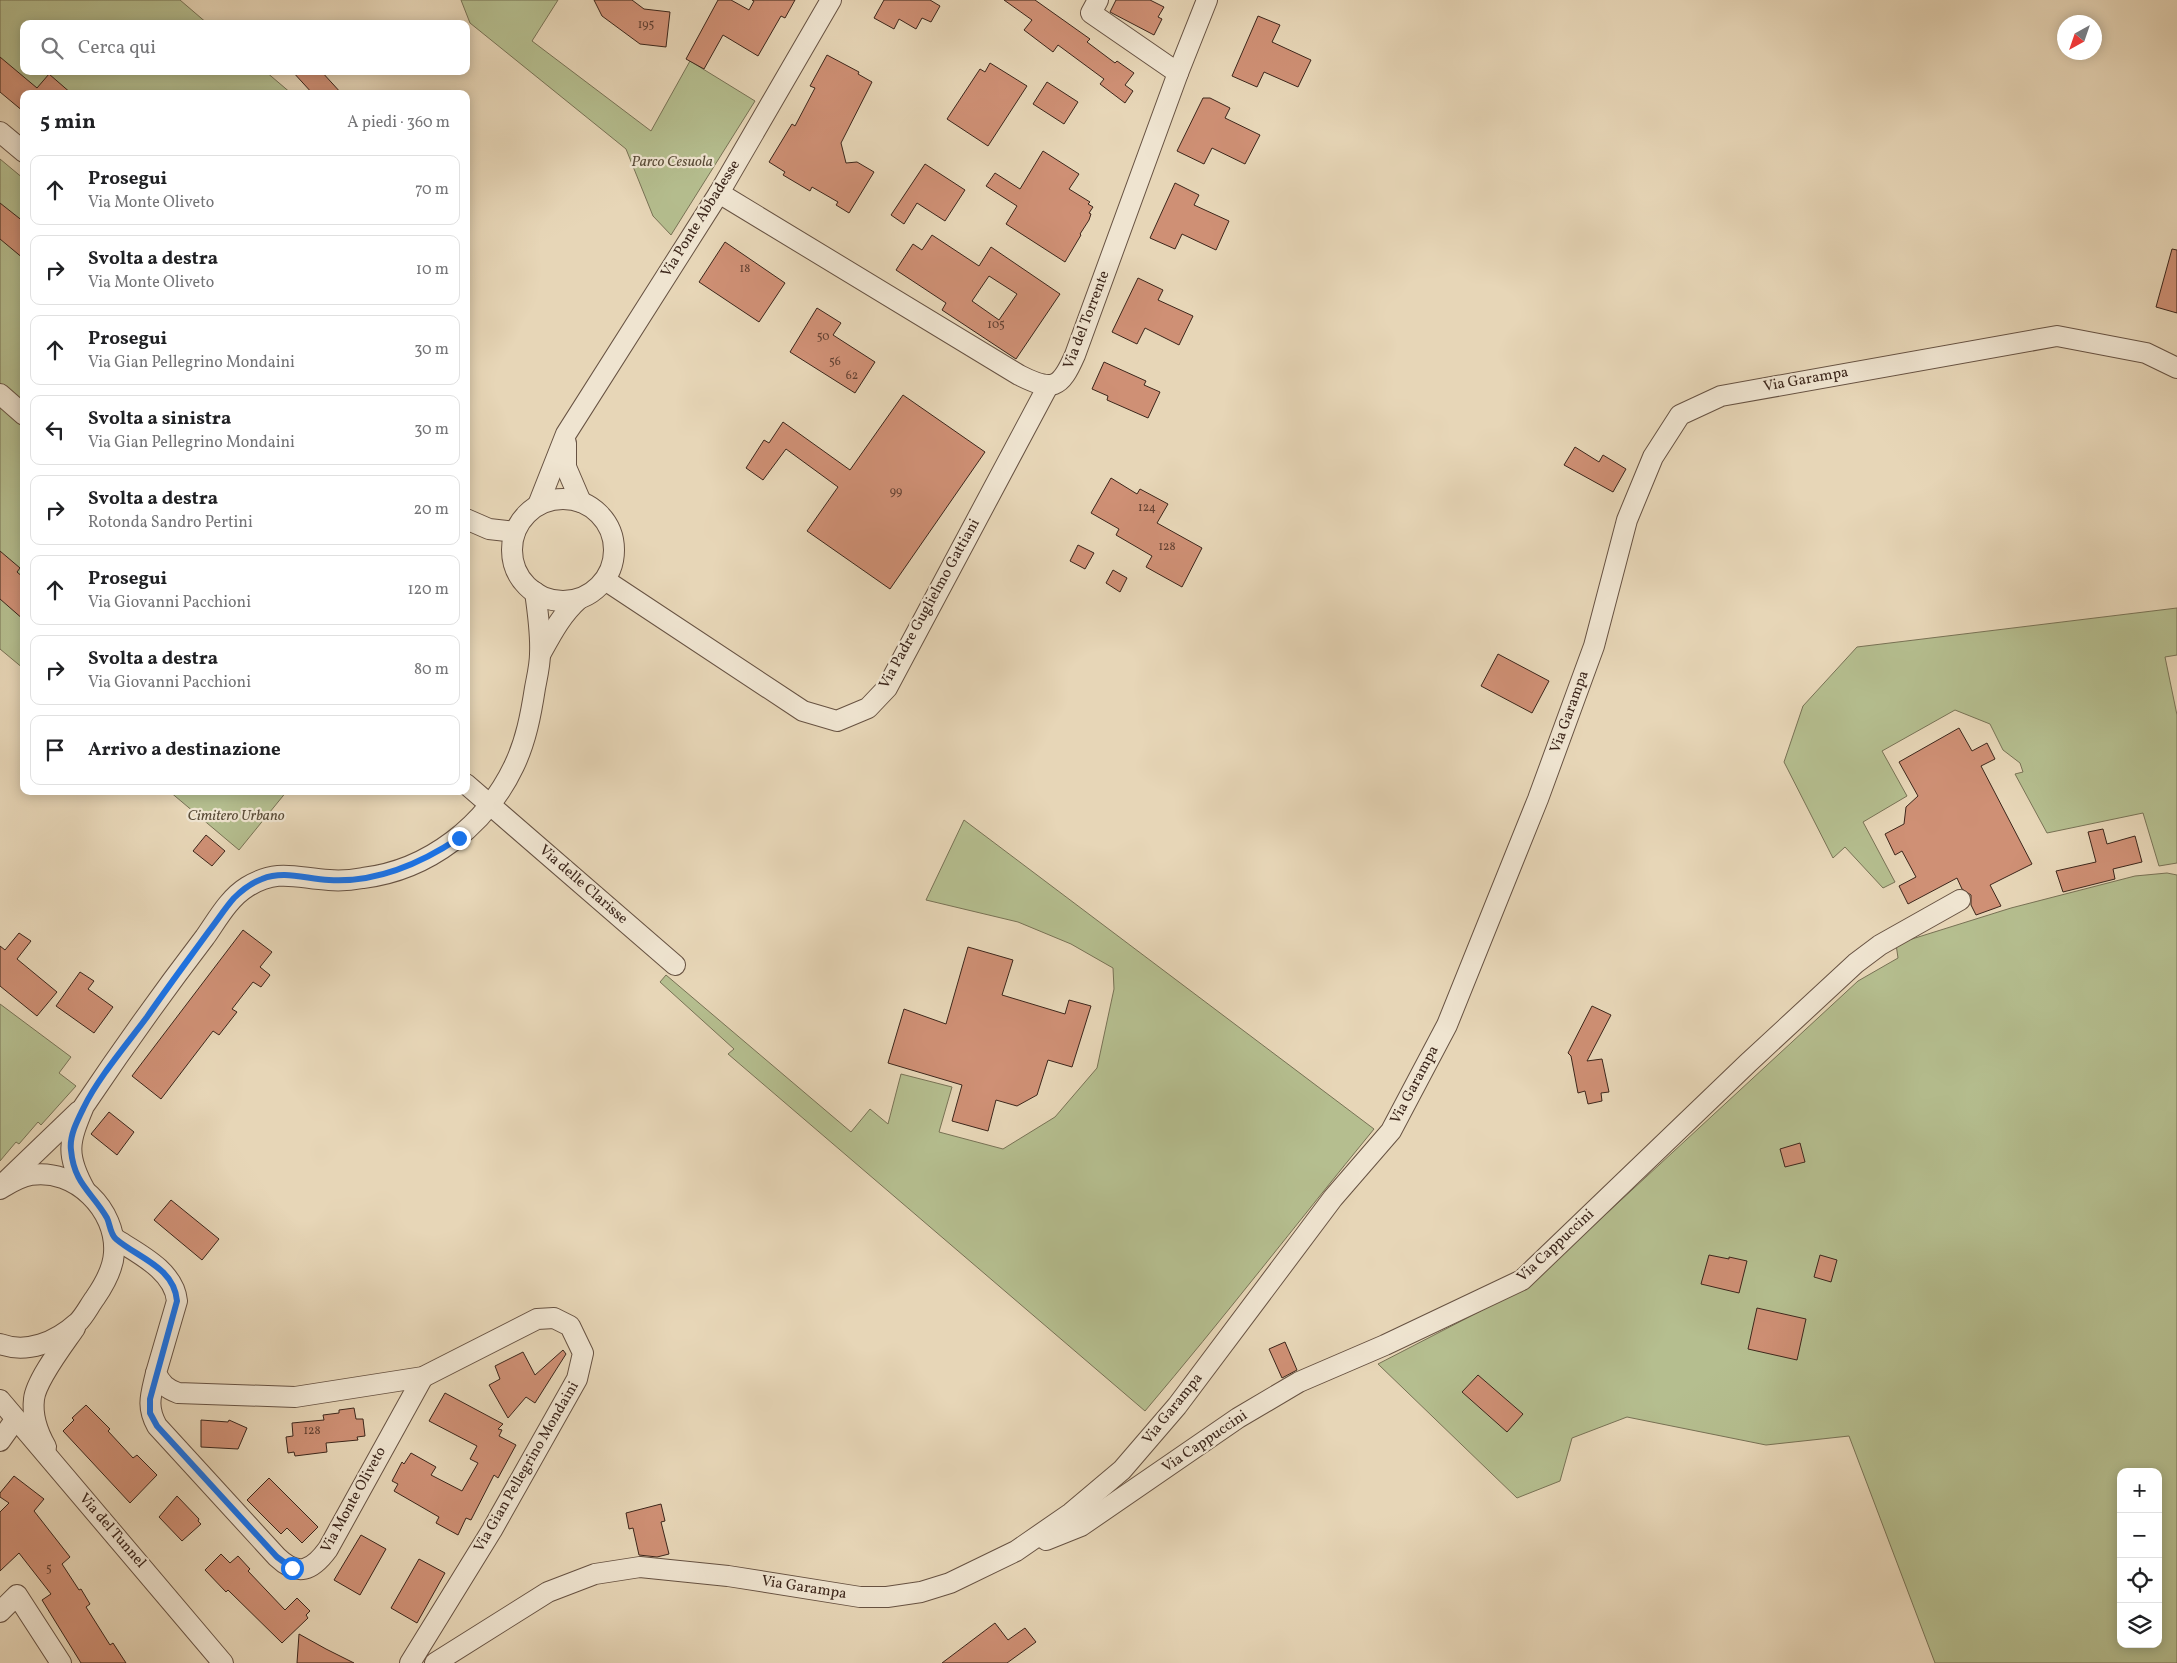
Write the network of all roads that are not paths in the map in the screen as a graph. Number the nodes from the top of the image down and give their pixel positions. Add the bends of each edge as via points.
1 (831, 0) edge
2 (1207, 0) edge
3 (1094, 7) edge
4 (1178, 73) junction
5 (0, 132) edge
6 (20, 149) edge
7 (719, 193) junction
8 (2177, 368) edge
9 (1048, 386) junction
10 (0, 394) edge
11 (20, 411) edge
12 (566, 434) junction
13 (582, 502) junction
14 (538, 505) junction
15 (470, 521) edge
16 (516, 532) junction
17 (605, 580) junction
18 (535, 592) junction
19 (579, 599) junction
20 (540, 655) junction
21 (470, 788) edge
22 (490, 805) junction
23 (1960, 900) dead end
24 (675, 965) dead end
25 (84, 1106) junction
26 (0, 1188) edge
27 (85, 1190) junction
28 (114, 1238) junction
29 (78, 1322) junction
30 (0, 1344) edge
31 (34, 1347) junction
32 (0, 1352) edge
33 (156, 1374) junction
34 (423, 1377) junction
35 (0, 1400) edge
36 (15, 1420) junction
37 (0, 1441) edge
38 (56, 1467) junction
39 (1016, 1551) junction
40 (0, 1612) edge
41 (61, 1663) edge
42 (223, 1663) edge
43 (410, 1663) edge
44 (435, 1663) edge

1 - 7 street, Via Ponte Abbadesse
2 - 4 street, Via del Torrente
3 - 4 street
4 - 9 street, Via del Torrente via 1075,355 1066,375
5 - 6 street
7 - 9 street via 1018,375
7 - 12 street, Via Ponte Abbadesse
8 - 39 street, Via Garampa via 2146,354 2057,336 1721,396 1680,415 1652,457 1627,520 1594,646 1534,808 1447,1025 1391,1131 1333,1198 1177,1406 1122,1470 1072,1513
9 - 17 street, Via Padre Guglielmo Gattiani via 887,688 868,708 837,721 802,711
10 - 11 street
12 - 13 street via 566,467
12 - 14 street, Via Ponte Abbadesse
13 - 14 street via 560,499
13 - 17 street via 606,521 612,535 612,566
14 - 16 street via 529,512
15 - 16 street via 489,528
16 - 18 street via 512,544 516,568
17 - 19 street
18 - 19 street via 556,600
18 - 20 street
19 - 20 street via 562,617
20 - 22 street via 524,739 514,766
21 - 22 street, Via delle Clarisse
22 - 24 street, Via delle Clarisse
22 - 25 street via 459,838 421,861 396,871 364,878 329,880 285,874 262,878 244,888
23 - 39 street, Via Cappuccini via 1880,945 1856,963 1748,1062 1522,1280 1299,1382 1238,1418 1081,1526
25 - 26 street
25 - 27 street via 70,1148 77,1176
26 - 27 street via 20,1178 46,1175 62,1177
27 - 28 street via 96,1200
28 - 29 street via 112,1267 102,1288
28 - 33 street via 159,1269 176,1291 177,1301
29 - 31 street
29 - 38 street via 42,1378 34,1397 38,1429
30 - 31 street via 15,1348
31 - 32 street
33 - 34 street, Via Gian Pellegrino Mondaini via 159,1381 178,1394 295,1397
33 - 34 street, Via Monte Oliveto via 150,1413 157,1426 277,1557 292,1568 304,1570 318,1562 328,1549
34 - 43 street, Via Gian Pellegrino Mondaini via 544,1317 560,1319 570,1326 584,1353 577,1379 492,1530
35 - 36 street, Via del Tunnel
36 - 37 street
36 - 38 street, Via del Tunnel
38 - 42 street, Via del Tunnel
39 - 44 street, Via Garampa via 950,1583 887,1597 860,1597 728,1576 640,1567 595,1574 548,1592
40 - 41 street via 17,1595

